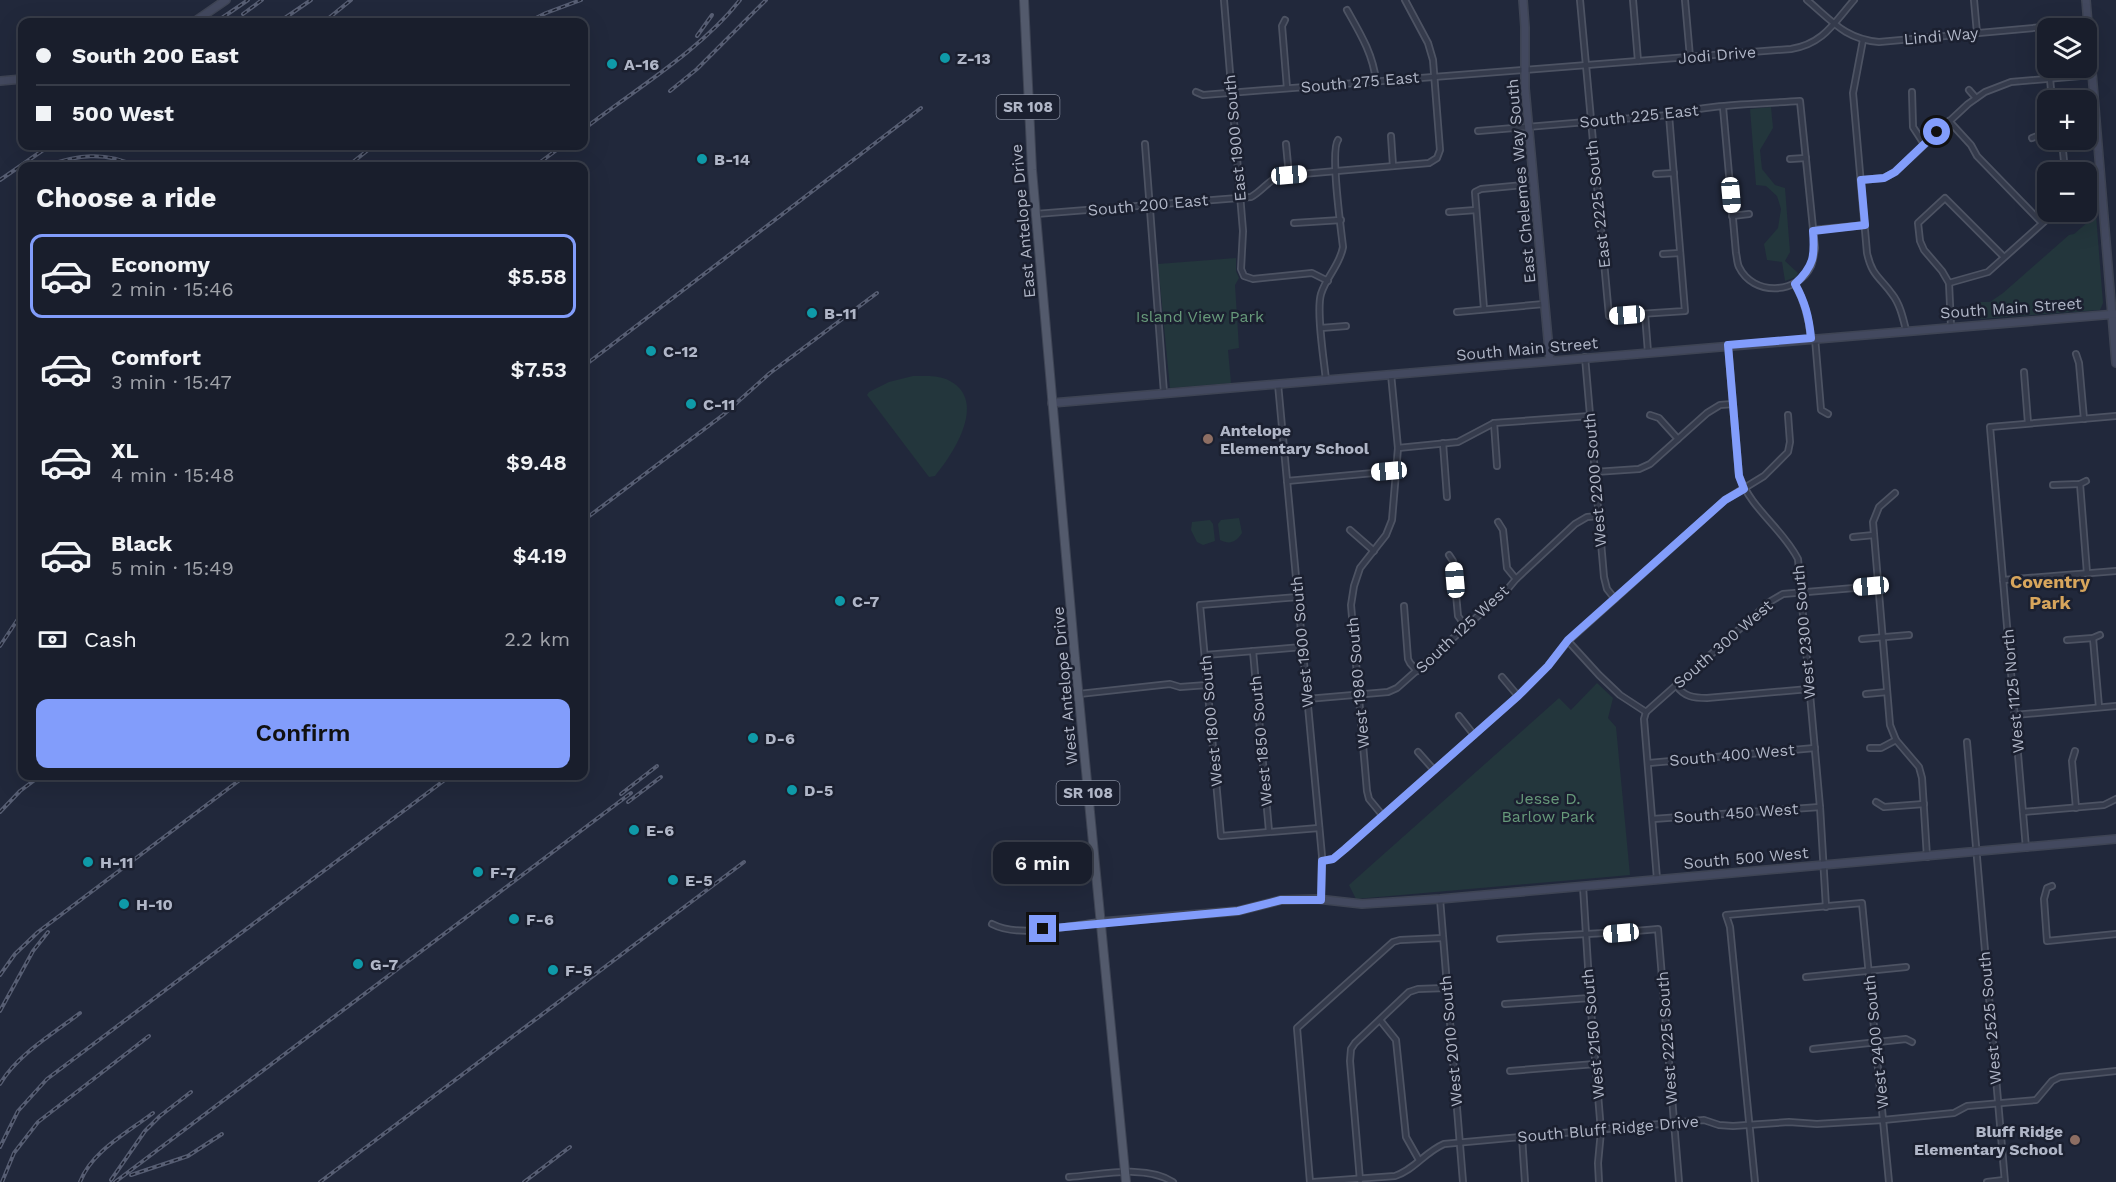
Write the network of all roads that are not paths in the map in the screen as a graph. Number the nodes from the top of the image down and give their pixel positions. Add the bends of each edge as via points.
1 (226, 0) edge
2 (1024, 0) edge
3 (1224, 0) edge
4 (1405, 0) edge
5 (1523, 0) edge
6 (1580, 0) edge
7 (1633, 0) edge
8 (1685, 0) edge
9 (1807, 0) edge
10 (1854, 0) edge
11 (1974, 0) edge
12 (2086, 0) edge
13 (1347, 10) dead end
14 (200, 18) edge
15 (2088, 18) edge
16 (1285, 20) dead end
17 (1834, 23) junction
18 (2037, 28) edge
19 (1977, 33) junction
20 (1863, 40) junction
21 (1690, 57) junction
22 (1638, 62) junction
23 (1586, 66) junction
24 (1561, 68) joint
25 (1525, 69) junction
26 (1434, 76) junction
27 (2060, 78) edge
28 (2092, 78) edge
29 (18, 79) edge
30 (2050, 79) junction
31 (0, 81) edge
32 (1376, 81) junction
33 (1287, 88) junction
34 (1970, 90) dead end
35 (2051, 90) edge
36 (1196, 92) dead end
37 (1912, 92) dead end
38 (1231, 93) junction
39 (1976, 98) junction
40 (1723, 107) junction
41 (1669, 116) junction
42 (1949, 121) junction
43 (1590, 122) junction
44 (1528, 127) junction
45 (1478, 131) dead end
46 (1391, 136) dead end
47 (2037, 136) edge
48 (2032, 138) dead end
49 (1338, 140) dead end
50 (1145, 144) dead end
51 (1286, 144) dead end
52 (1924, 144) junction
53 (1806, 158) junction
54 (1790, 159) dead end
55 (1393, 166) junction
56 (1336, 171) junction
57 (1674, 173) junction
58 (2097, 173) edge
59 (2100, 173) junction
60 (1656, 174) dead end
61 (1289, 175) junction
62 (1861, 180) junction
63 (1534, 184) junction
64 (1240, 197) junction
65 (1150, 205) junction
66 (1476, 210) junction
67 (1449, 212) dead end
68 (1036, 214) junction
69 (1749, 214) dead end
70 (1732, 216) junction
71 (1341, 220) junction
72 (1294, 223) dead end
73 (2042, 223) joint
74 (1865, 225) junction
75 (1813, 231) junction
76 (1680, 253) junction
77 (1663, 254) dead end
78 (2004, 257) junction
79 (1328, 281) junction
80 (1949, 283) junction
81 (1795, 284) junction
82 (1545, 304) junction
83 (1484, 309) junction
84 (1458, 312) dead end
85 (1645, 314) junction
86 (2114, 314) edge
87 (1346, 326) dead end
88 (1951, 326) junction
89 (1322, 328) junction
90 (1906, 330) junction
91 (1813, 338) junction
92 (1728, 345) junction
93 (1648, 352) junction
94 (2076, 354) dead end
95 (1585, 357) junction
96 (1550, 361) junction
97 (2116, 363) edge
98 (2024, 372) dead end
99 (1391, 374) junction
100 (1326, 380) junction
101 (1278, 384) junction
102 (1164, 393) junction
103 (1052, 403) junction
104 (1734, 404) junction
105 (1828, 414) dead end
106 (1650, 415) dead end
107 (1788, 415) dead end
108 (1590, 416) junction
109 (2116, 416) edge
110 (2084, 419) junction
111 (1494, 423) junction
112 (2028, 423) junction
113 (1678, 439) junction
114 (1443, 443) junction
115 (1398, 448) junction
116 (1497, 466) dead end
117 (1395, 471) junction
118 (1595, 472) junction
119 (2086, 480) dead end
120 (1287, 481) junction
121 (2080, 484) junction
122 (2053, 485) dead end
123 (1744, 489) junction
124 (1894, 494) dead end
125 (1448, 497) dead end
126 (1599, 516) junction
127 (1498, 522) dead end
128 (1350, 530) dead end
129 (1874, 535) junction
130 (1853, 537) dead end
131 (1374, 551) junction
132 (1449, 555) dead end
133 (2116, 571) edge
134 (2087, 573) junction
135 (1516, 579) junction
136 (2003, 580) junction
137 (1878, 586) junction
138 (1801, 592) junction
139 (1298, 597) junction
140 (1615, 599) junction
141 (1404, 606) dead end
142 (1466, 627) junction
143 (2100, 634) dead end
144 (1909, 635) dead end
145 (1882, 637) junction
146 (2093, 638) junction
147 (1862, 639) dead end
148 (1568, 640) junction
149 (2067, 640) dead end
150 (1302, 647) junction
151 (1253, 651) junction
152 (1205, 655) junction
153 (1418, 671) junction
154 (1502, 677) dead end
155 (1207, 685) junction
156 (1676, 686) junction
157 (1809, 689) junction
158 (1887, 692) junction
159 (1079, 694) junction
160 (1866, 694) dead end
161 (1359, 695) junction
162 (1518, 696) junction
163 (1307, 699) junction
164 (2116, 706) edge
165 (2099, 707) junction
166 (1646, 712) junction
167 (2014, 715) junction
168 (1459, 716) dead end
169 (1474, 735) junction
170 (1896, 740) junction
171 (1967, 742) dead end
172 (1815, 748) junction
173 (1870, 748) dead end
174 (2075, 751) dead end
175 (1418, 752) dead end
176 (1649, 763) junction
177 (1434, 770) junction
178 (2116, 799) edge
179 (1876, 802) dead end
180 (1924, 804) junction
181 (1820, 807) junction
182 (2076, 808) junction
183 (2023, 812) junction
184 (1383, 816) junction
185 (1653, 819) junction
186 (1319, 828) junction
187 (1269, 831) junction
188 (2116, 839) edge
189 (2026, 848) junction
190 (1976, 853) junction
191 (1927, 857) junction
192 (1322, 861) junction
193 (1823, 866) junction
194 (1658, 879) junction
195 (1583, 886) junction
196 (2052, 886) dead end
197 (1440, 899) junction
198 (1321, 900) junction
199 (1826, 907) junction
200 (1101, 922) junction
201 (992, 924) dead end
202 (1585, 933) junction
203 (2116, 934) edge
204 (1443, 938) junction
205 (1500, 939) dead end
206 (1906, 967) dead end
207 (1869, 970) junction
208 (1806, 977) dead end
209 (1446, 988) junction
210 (1590, 998) junction
211 (1505, 1004) dead end
212 (1380, 1020) junction
213 (1912, 1042) dead end
214 (1876, 1044) junction
215 (1813, 1049) dead end
216 (1595, 1064) junction
217 (1510, 1071) dead end
218 (2116, 1071) edge
219 (1998, 1103) junction
220 (1883, 1120) junction
221 (1674, 1123) junction
222 (1750, 1125) junction
223 (1601, 1131) junction
224 (1522, 1137) junction
225 (1460, 1143) junction
226 (1419, 1160) junction
227 (1125, 1173) junction
228 (1069, 1177) dead end
229 (1360, 1180) junction
230 (2005, 1181) edge
231 (1126, 1182) edge
232 (1173, 1182) edge
233 (1311, 1182) edge
234 (1463, 1182) edge
235 (1525, 1182) edge
236 (1599, 1182) edge
237 (1679, 1182) edge
238 (1755, 1182) edge
239 (1889, 1182) edge
240 (1987, 1182) edge

1 - 14 street
2 - 68 main road, East Antelope Drive / SR 108
3 - 38 street, East 1900 South
4 - 26 street via 1428,43
5 - 25 street, East Chelemes Way South
6 - 23 street, East 2225 South
7 - 22 street
8 - 21 street
9 - 17 street, Lindi Way
10 - 17 street, Jodi Drive
11 - 19 street
12 - 15 street
13 - 32 street via 1370,52
16 - 33 street via 1282,26
17 - 20 street, Lindi Way
17 - 21 street, Jodi Drive via 1818,40 1802,47
18 - 19 street, Lindi Way
19 - 20 street, Lindi Way
20 - 62 street via 1853,93
21 - 22 street, Jodi Drive
22 - 23 street, Jodi Drive
23 - 24 street, Jodi Drive
23 - 43 street, East 2225 South
24 - 25 street, South 275 East
25 - 26 street, South 275 East
25 - 44 street, East Chelemes Way South
26 - 32 street, South 275 East
26 - 55 street, South 200 East via 1440,150 1437,158 1429,163
27 - 30 street
28 - 59 street
29 - 31 street
30 - 35 street
30 - 39 street via 2011,82
32 - 33 street, South 275 East
33 - 38 street, South 275 East
34 - 39 street
36 - 38 street, South 275 East
37 - 52 street via 1913,127
38 - 64 street, East 1900 South
39 - 42 street
40 - 41 street, South 225 East
40 - 53 street, South 225 East via 1800,101
40 - 70 street
41 - 43 street, South 225 East
41 - 57 street
42 - 52 street
42 - 73 street
43 - 44 street, South 225 East
43 - 85 street, East 2225 South via 1609,316
44 - 45 street, South 225 East
44 - 63 street, East Chelemes Way South
46 - 55 street
47 - 48 street
49 - 56 street
50 - 65 street
51 - 61 street
52 - 62 street via 1895,172 1884,178
53 - 54 street
53 - 75 street
55 - 56 street, South 200 East
56 - 61 street, South 200 East
56 - 71 street
57 - 60 street
57 - 76 street
58 - 59 street
59 - 86 street
61 - 64 street, South 200 East via 1270,180 1258,193
62 - 74 street
63 - 66 street via 1481,189 1475,192
63 - 82 street, East Chelemes Way South
64 - 65 street, South 200 East
64 - 79 street, East 1900 South via 1244,276 1253,279 1312,273
65 - 68 street, South 200 East
65 - 102 street
66 - 67 street
66 - 83 street
68 - 103 main road, East Antelope Drive / SR 108
69 - 70 street
70 - 81 street via 1739,267 1747,277 1769,289
71 - 72 street
71 - 79 street via 1341,258
73 - 78 street
74 - 75 street
74 - 90 street via 1869,262 1879,281 1893,294
75 - 81 street via 1811,266
76 - 77 street
76 - 85 street via 1685,311
78 - 80 street via 1988,272
78 - 80 street via 1945,198 1918,223 1924,250
79 - 89 street via 1320,299
80 - 88 street
81 - 91 street via 1804,300
82 - 83 street
82 - 96 street, East Chelemes Way South
83 - 84 street
85 - 93 street
86 - 88 street, South Main Street
86 - 97 street
87 - 89 street
88 - 90 street, South Main Street
89 - 100 street
90 - 91 street, South Main Street
91 - 92 street, South Main Street
91 - 105 street via 1821,410
92 - 93 street, South Main Street
92 - 104 street, West 2300 South
93 - 95 street, South Main Street
94 - 110 street
95 - 96 street, South Main Street
95 - 108 street, West 2200 South
96 - 99 street, South Main Street
98 - 112 street
99 - 100 street, South Main Street
99 - 115 street, West 1980 South
100 - 101 street, South Main Street
101 - 102 street, South Main Street
101 - 120 street, West 1900 South
102 - 103 street, South Main Street
103 - 159 main road, West Antelope Drive / SR 108
104 - 113 street via 1720,405 1707,413
104 - 123 street, West 2300 South via 1739,476
106 - 113 street via 1659,418
107 - 123 street via 1788,452
108 - 111 street
108 - 118 street, West 2200 South
109 - 110 street
110 - 112 street
111 - 114 street via 1458,442
111 - 116 street
112 - 136 street, West 1125 North via 1990,427
113 - 118 street via 1650,464
114 - 115 street
114 - 125 street
115 - 117 street, West 1980 South
117 - 120 street
117 - 131 street, West 1980 South via 1392,520
118 - 126 street, West 2200 South
119 - 121 street
120 - 139 street, West 1900 South
121 - 122 street
121 - 134 street
123 - 138 street, West 2300 South via 1789,542 1798,559
123 - 140 street via 1725,500
124 - 129 street via 1879,507 1873,522
126 - 135 street, South 125 West via 1575,524
126 - 140 street, West 2200 South via 1604,577
127 - 135 street via 1503,530 1507,568
128 - 131 street
129 - 130 street
129 - 137 street
131 - 161 street, West 1980 South via 1360,568 1351,605
132 - 142 street via 1454,561 1458,616
133 - 134 street
134 - 136 street
135 - 142 street, South 125 West
136 - 167 street, West 1125 North
137 - 138 street, South 300 West
137 - 145 street
138 - 156 street, South 300 West via 1783,594 1771,601
138 - 157 street, West 2300 South
139 - 150 street, West 1900 South
139 - 152 street, West 1800 South via 1200,605
140 - 148 street
141 - 153 street via 1408,658
142 - 153 street, South 125 West
143 - 146 street
144 - 145 street
145 - 147 street
145 - 158 street
146 - 149 street
146 - 165 street
148 - 162 street
148 - 166 street via 1620,695
150 - 151 street
150 - 163 street, West 1900 South
151 - 152 street
151 - 187 street, West 1850 South
152 - 155 street, West 1800 South
153 - 161 street, South 125 West via 1388,692
154 - 162 street
155 - 159 street via 1170,684
155 - 187 street, West 1800 South via 1221,836
156 - 157 street via 1691,698
156 - 166 street, South 300 West
157 - 172 street, West 2300 South
158 - 160 street
158 - 170 street via 1890,725
159 - 200 main road, West Antelope Drive / SR 108
161 - 163 street, South 125 West
161 - 184 street, West 1980 South via 1367,791
162 - 169 street
163 - 186 street, West 1900 South
164 - 165 street
165 - 167 street
166 - 176 street
167 - 183 street, West 1125 North
168 - 169 street
169 - 177 street
170 - 173 street via 1881,748
170 - 180 street via 1919,767
171 - 190 street, West 2525 South
172 - 176 street, South 400 West
172 - 181 street, West 2300 South
174 - 182 street via 2072,761
175 - 177 street
176 - 185 street
177 - 184 street
178 - 182 street via 2104,805
179 - 180 street via 1884,807
180 - 191 street
181 - 185 street, South 450 West
181 - 193 street, West 2300 South
182 - 183 street
183 - 189 street, West 1125 North
184 - 192 street via 1333,859
185 - 194 street
186 - 187 street
186 - 192 street, West 1900 South
188 - 189 street, South 500 West
189 - 190 street, South 500 West
190 - 191 street, South 500 West
190 - 219 street, West 2525 South
191 - 193 street, South 500 West
192 - 198 street, West 1900 South
193 - 194 street, South 500 West
193 - 199 street, West 2300 South
194 - 195 street, South 500 West
195 - 197 street, South 500 West
195 - 202 street, West 2150 South
196 - 203 street via 2047,888 2044,899 2047,941
197 - 198 street, South 500 West via 1378,904
197 - 204 street, West 2010 South
198 - 200 street, South 500 West via 1281,900 1238,911
199 - 207 street, West 2400 South via 1862,903
199 - 222 street via 1726,915
200 - 201 street via 1024,931
200 - 227 main road, West Antelope Drive / SR 108
202 - 205 street
202 - 210 street, West 2150 South
202 - 221 street, West 2225 South via 1658,929
204 - 209 street, West 2010 South
204 - 233 street via 1393,942 1297,1028
206 - 207 street
207 - 208 street
207 - 214 street, West 2400 South
209 - 212 street via 1413,990
209 - 225 street, West 2010 South
210 - 211 street
210 - 216 street, West 2150 South
212 - 226 street via 1396,1040 1406,1137
212 - 229 street via 1351,1048
213 - 214 street via 1886,1040
214 - 215 street
214 - 220 street, West 2400 South
216 - 217 street
216 - 223 street, West 2150 South
218 - 219 street, South Bluff Ridge Drive via 2055,1078 2036,1100
219 - 220 street, South Bluff Ridge Drive via 1967,1106 1954,1113
219 - 230 street, West 2525 South
220 - 222 street, South Bluff Ridge Drive
220 - 239 street, West 2400 South
221 - 222 street, South Bluff Ridge Drive via 1704,1120 1727,1126
221 - 223 street, South Bluff Ridge Drive
221 - 237 street, West 2225 South
222 - 238 street
223 - 224 street, South Bluff Ridge Drive
223 - 236 street, West 2150 South
224 - 225 street, South Bluff Ridge Drive
224 - 235 street
225 - 226 street, South Bluff Ridge Drive via 1444,1144
225 - 234 street, West 2010 South
226 - 229 street, South Bluff Ridge Drive via 1400,1175
227 - 228 street
227 - 231 main road, West Antelope Drive / SR 108
227 - 232 street via 1155,1173
229 - 233 street, South Bluff Ridge Drive
230 - 240 street

